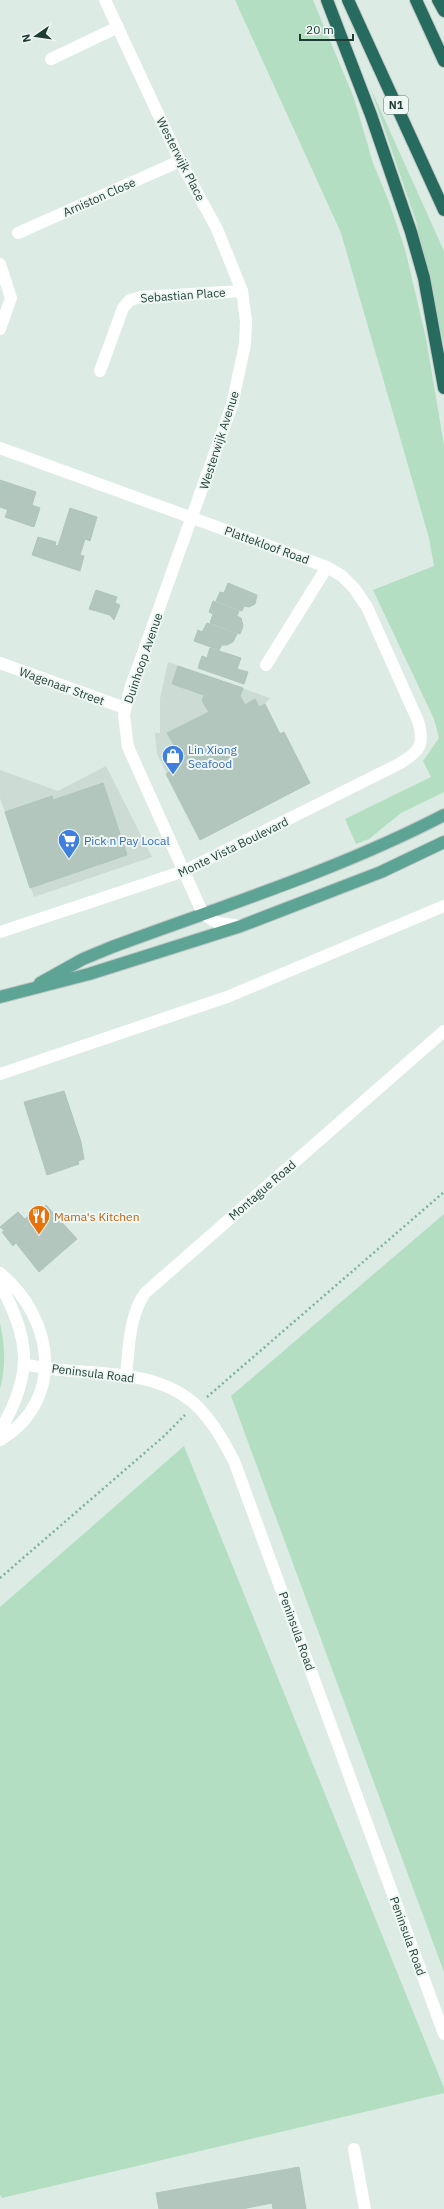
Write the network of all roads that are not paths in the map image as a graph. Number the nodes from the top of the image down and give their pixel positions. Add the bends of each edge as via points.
1 (105, 0) edge
2 (327, 0) edge
3 (348, 0) edge
4 (416, 0) edge
5 (438, 0) edge
6 (444, 11) edge
7 (118, 28) junction
8 (51, 59) dead end
9 (444, 61) edge
10 (180, 161) junction
11 (444, 210) edge
12 (18, 233) dead end
13 (0, 264) edge
14 (242, 291) junction
15 (0, 329) edge
16 (100, 371) dead end
17 (444, 388) edge
18 (0, 448) edge
19 (193, 518) junction
20 (327, 567) junction
21 (0, 663) edge
22 (266, 665) dead end
23 (125, 708) junction
24 (411, 756) joint
25 (444, 815) edge
26 (444, 842) edge
27 (184, 871) junction
28 (444, 906) edge
29 (203, 914) junction
30 (241, 926) junction
31 (0, 932) edge
32 (32, 988) junction
33 (0, 997) edge
34 (444, 1031) edge
35 (0, 1074) edge
36 (0, 1273) edge
37 (0, 1284) edge
38 (25, 1364) junction
39 (46, 1367) junction
40 (126, 1375) junction
41 (0, 1431) edge
42 (0, 1440) edge
43 (444, 2034) edge
44 (354, 2149) dead end
45 (365, 2209) edge

1 - 7 street, Westerwijk Place
2 - 17 highway via 371,115 411,232 424,278
3 - 11 highway, N1
4 - 9 highway
5 - 6 highway
7 - 8 street
7 - 10 street, Westerwijk Place
10 - 12 street, Arniston Close
10 - 14 street, Westerwijk Place via 217,229
13 - 15 street via 11,298
14 - 16 street, Sebastian Place via 141,297 130,300 123,308
14 - 19 street, Westerwijk Avenue via 246,321 245,344 232,405
18 - 19 street, Plattekloof Road
19 - 20 street, Plattekloof Road
19 - 23 street, Duinhoop Avenue
20 - 22 street
20 - 24 street, Plattekloof Road via 342,576 360,596 389,657 421,730 422,740 419,748
21 - 23 street, Wagenaar Street
23 - 27 street, Duinhoop Avenue via 124,731 131,755
24 - 27 street, Monte Vista Boulevard via 390,769
25 - 29 main road via 334,864
26 - 30 main road via 375,874
27 - 29 street, Duinhoop Avenue
27 - 31 street, Monte Vista Boulevard
28 - 35 street via 227,997
29 - 30 street via 218,923
29 - 32 main road via 84,959
30 - 32 main road via 89,974
32 - 33 main road
34 - 40 street, Montague Road via 145,1293 137,1304 133,1318
36 - 39 street via 14,1285 30,1307 41,1331
37 - 38 street via 18,1321
38 - 39 street, Peninsula Road
38 - 41 street via 20,1390
39 - 40 street, Peninsula Road
39 - 42 street via 34,1407 24,1422
40 - 43 street, Peninsula Road via 152,1381 198,1407 216,1428 234,1461
44 - 45 street

